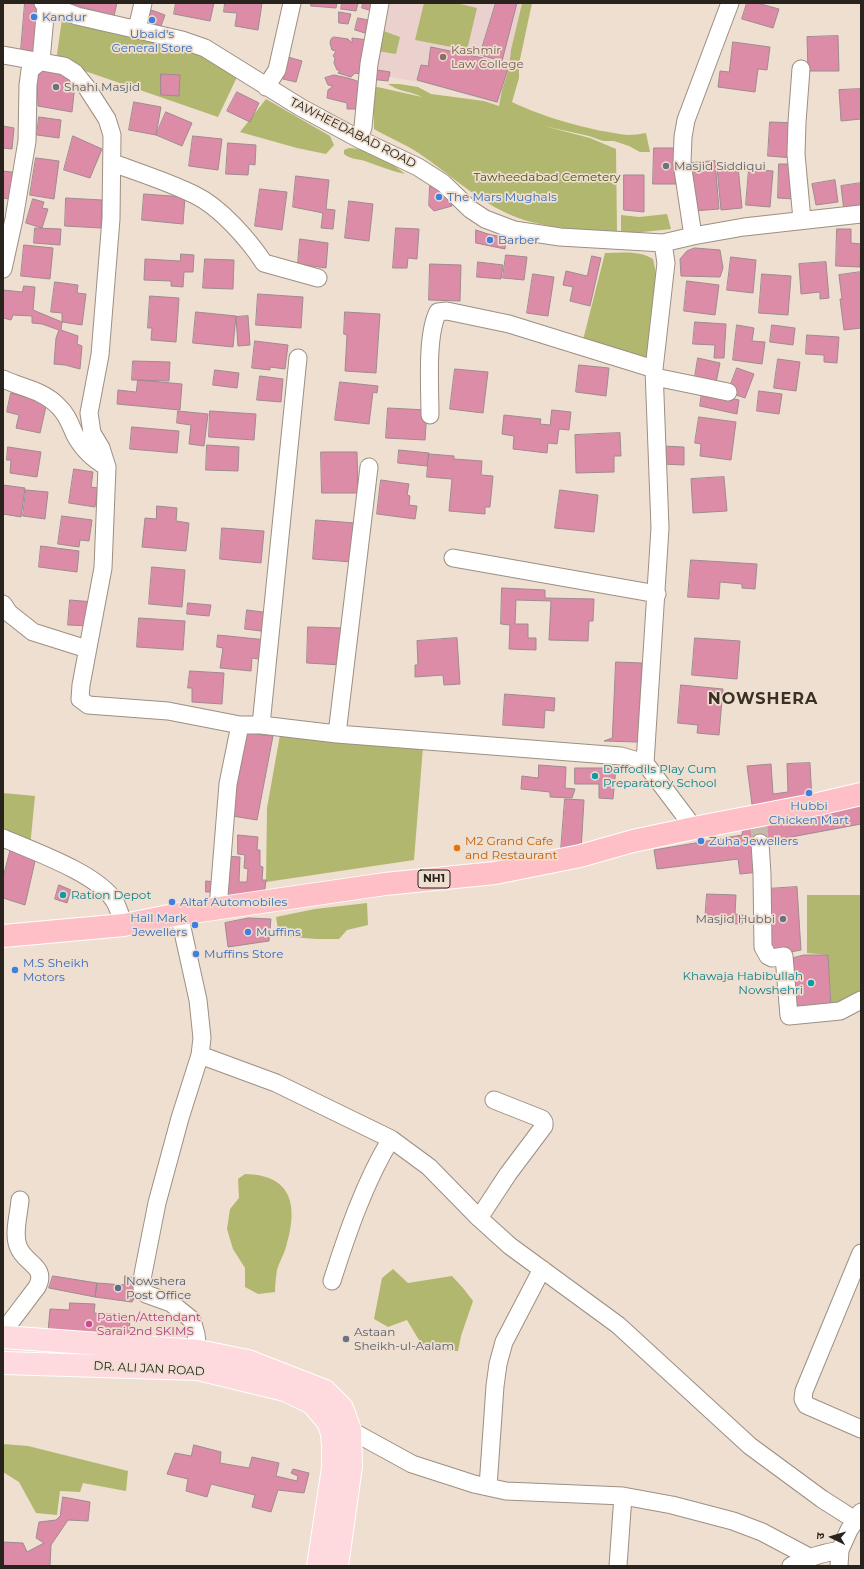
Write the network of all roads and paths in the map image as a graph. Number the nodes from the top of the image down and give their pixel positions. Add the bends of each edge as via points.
1 (142, 3) edge
2 (292, 3) edge
3 (380, 3) edge
4 (730, 3) edge
5 (44, 4) edge
6 (137, 30) junction
7 (3, 55) edge
8 (41, 60) junction
9 (801, 69) dead end
10 (266, 87) junction
11 (359, 139) junction
12 (113, 163) junction
13 (861, 214) edge
14 (802, 220) junction
15 (693, 236) junction
16 (664, 243) junction
17 (3, 269) edge
18 (318, 278) dead end
19 (298, 358) dead end
20 (655, 373) junction
21 (3, 380) edge
22 (728, 392) dead end
23 (430, 415) dead end
24 (107, 467) junction
25 (369, 467) dead end
26 (453, 558) dead end
27 (657, 594) junction
28 (3, 604) edge
29 (87, 649) junction
30 (261, 724) junction
31 (240, 725) junction
32 (337, 734) junction
33 (645, 763) junction
34 (861, 794) edge
35 (694, 828) junction
36 (3, 838) edge
37 (760, 843) tunnel mouth
38 (218, 908) junction
39 (179, 914) junction
40 (124, 925) junction
41 (3, 936) edge
42 (861, 1000) edge
43 (200, 1055) junction
44 (494, 1100) dead end
45 (391, 1139) junction
46 (20, 1200) dead end
47 (479, 1218) junction
48 (861, 1253) edge
49 (542, 1269) junction
50 (332, 1281) dead end
51 (3, 1332) edge
52 (3, 1337) edge
53 (198, 1351) junction
54 (3, 1363) edge
55 (861, 1429) edge
56 (350, 1430) junction
57 (488, 1487) junction
58 (623, 1496) junction
59 (857, 1524) edge
60 (809, 1557) junction
61 (840, 1558) edge
62 (318, 1566) edge
63 (337, 1566) edge
64 (618, 1566) edge
65 (791, 1566) edge

1 - 6 street
2 - 10 street via 277,70
3 - 11 street via 363,127
4 - 15 street via 686,120 683,137 682,164
5 - 6 street, TAWHEEDABAD ROAD via 77,16
5 - 8 street
6 - 10 street, TAWHEEDABAD ROAD via 205,48
7 - 8 street
8 - 12 street via 64,66 75,73 88,88 107,118 112,135
8 - 17 street via 30,70 27,141
9 - 14 street via 796,154
10 - 11 street, TAWHEEDABAD ROAD
11 - 16 street, TAWHEEDABAD ROAD via 418,167 443,184 470,209 498,225 547,236
12 - 18 street via 196,196 230,221 264,263
12 - 24 street via 100,355 89,413 92,433 101,448
13 - 14 street, TAWHEEDABAD ROAD
14 - 15 street, TAWHEEDABAD ROAD
15 - 16 street, TAWHEEDABAD ROAD
16 - 20 street via 666,264
19 - 30 street
20 - 22 street
20 - 23 street via 509,324 447,311 438,312 431,336
20 - 27 street via 660,528
21 - 24 street via 42,393 58,405 86,451
24 - 29 street via 103,568
25 - 32 street
26 - 27 street
27 - 33 street
28 - 29 street via 9,613 33,632
29 - 31 street via 80,699 88,705 168,712
30 - 31 street
30 - 32 street
31 - 38 street via 228,784
32 - 33 street via 621,756
33 - 35 street
34 - 35 highway, NH1 via 759,820
35 - 38 highway, NH1 via 502,872 385,884
36 - 40 street via 84,874 102,887 115,902
37 - 42 street via 763,947 772,958 784,956 789,1016 840,1011
38 - 39 highway, NH1
39 - 40 highway, NH1
39 - 43 street via 198,1000 202,1038
40 - 41 highway, NH1
43 - 45 street via 276,1083
43 - 53 street via 157,1203 142,1279 142,1288 146,1294 171,1303 192,1320
44 - 47 street via 542,1119 544,1126
45 - 47 street via 429,1167
45 - 50 street via 379,1159 344,1244
46 - 51 street via 18,1246 27,1260 37,1268 41,1280
47 - 49 street via 510,1246
48 - 55 street via 804,1391 803,1399 806,1405
49 - 57 street via 504,1342 498,1364
49 - 59 street via 618,1324 750,1446
52 - 53 main road, DR. ALI JAN ROAD
53 - 56 main road, DR. ALI JAN ROAD via 248,1361 325,1391 342,1408
54 - 62 main road, DR. ALI JAN ROAD via 198,1369 285,1390 312,1403 328,1422 333,1446
56 - 57 street via 412,1464
56 - 63 main road, DR. ALI JAN ROAD via 351,1466
57 - 58 street via 540,1494
58 - 60 street via 672,1505 733,1521 762,1532
58 - 64 street
59 - 61 street
60 - 61 street via 824,1552
60 - 65 street

